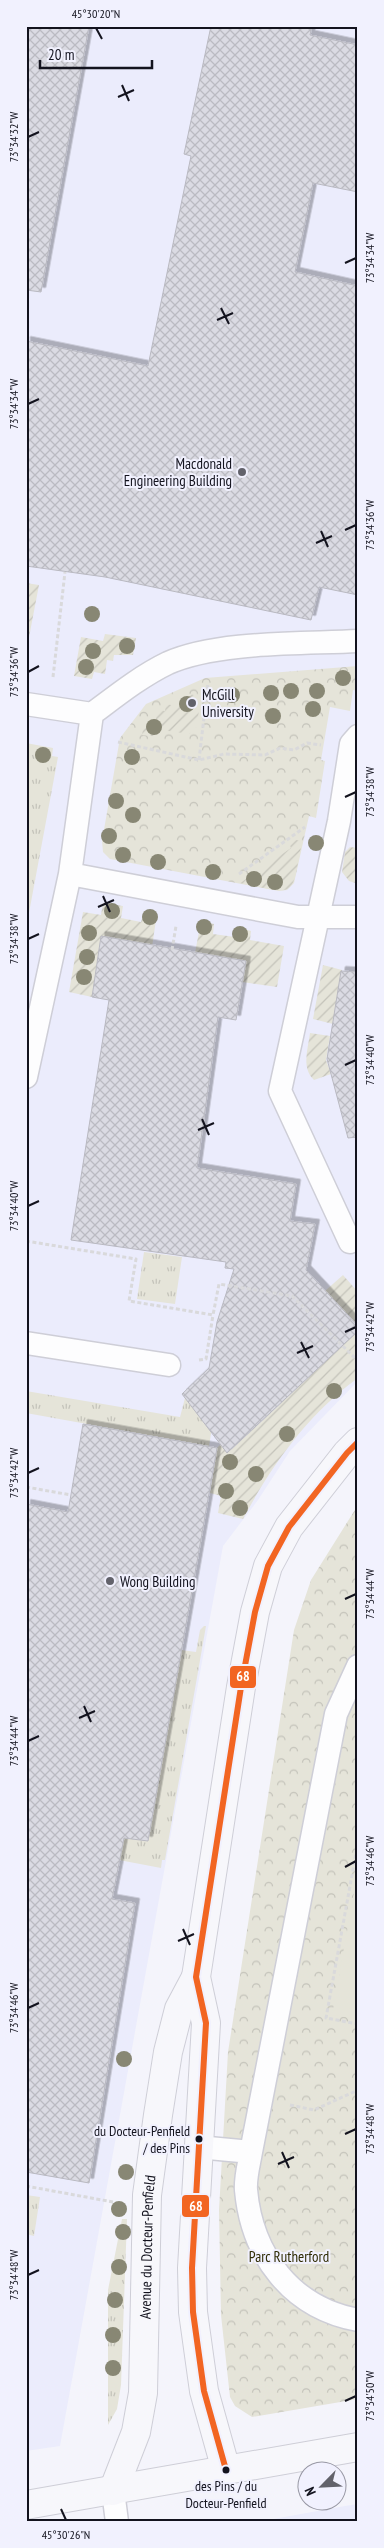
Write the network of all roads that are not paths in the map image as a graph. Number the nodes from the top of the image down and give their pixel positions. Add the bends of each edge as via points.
1 (358, 641) edge
2 (26, 704) edge
3 (92, 714) junction
4 (358, 736) edge
5 (70, 874) junction
6 (318, 916) junction
7 (358, 917) edge
8 (26, 1077) edge
9 (350, 1242) dead end
10 (26, 1342) edge
11 (169, 1365) road end
12 (358, 1442) edge
13 (358, 1666) edge
14 (196, 1977) junction
15 (198, 2147) junction
16 (251, 2152) junction
17 (358, 2320) edge
18 (358, 2447) edge
19 (226, 2470) junction
20 (113, 2491) junction
21 (26, 2506) edge
22 (117, 2522) edge

1 - 3 lane via 200,652 168,663
2 - 3 lane
3 - 5 lane
4 - 6 lane via 351,744
5 - 6 lane via 298,917
5 - 8 lane
6 - 7 lane
6 - 9 lane via 280,1091
10 - 11 lane
12 - 14 main road, Avenue du Docteur-Penfield via 289,1527 268,1566 255,1612 241,1687
13 - 16 lane via 336,1714
14 - 15 main road, Avenue du Docteur-Penfield via 206,2024
14 - 20 main road, Avenue du Docteur-Penfield via 179,2009 168,2052 147,2196 144,2393 136,2432
15 - 16 lane
15 - 19 main road, Avenue du Docteur-Penfield via 193,2312 204,2390
16 - 17 lane via 246,2188 251,2216 259,2242 280,2278 312,2306
18 - 19 main road
19 - 20 main road
20 - 21 main road
20 - 22 lane

